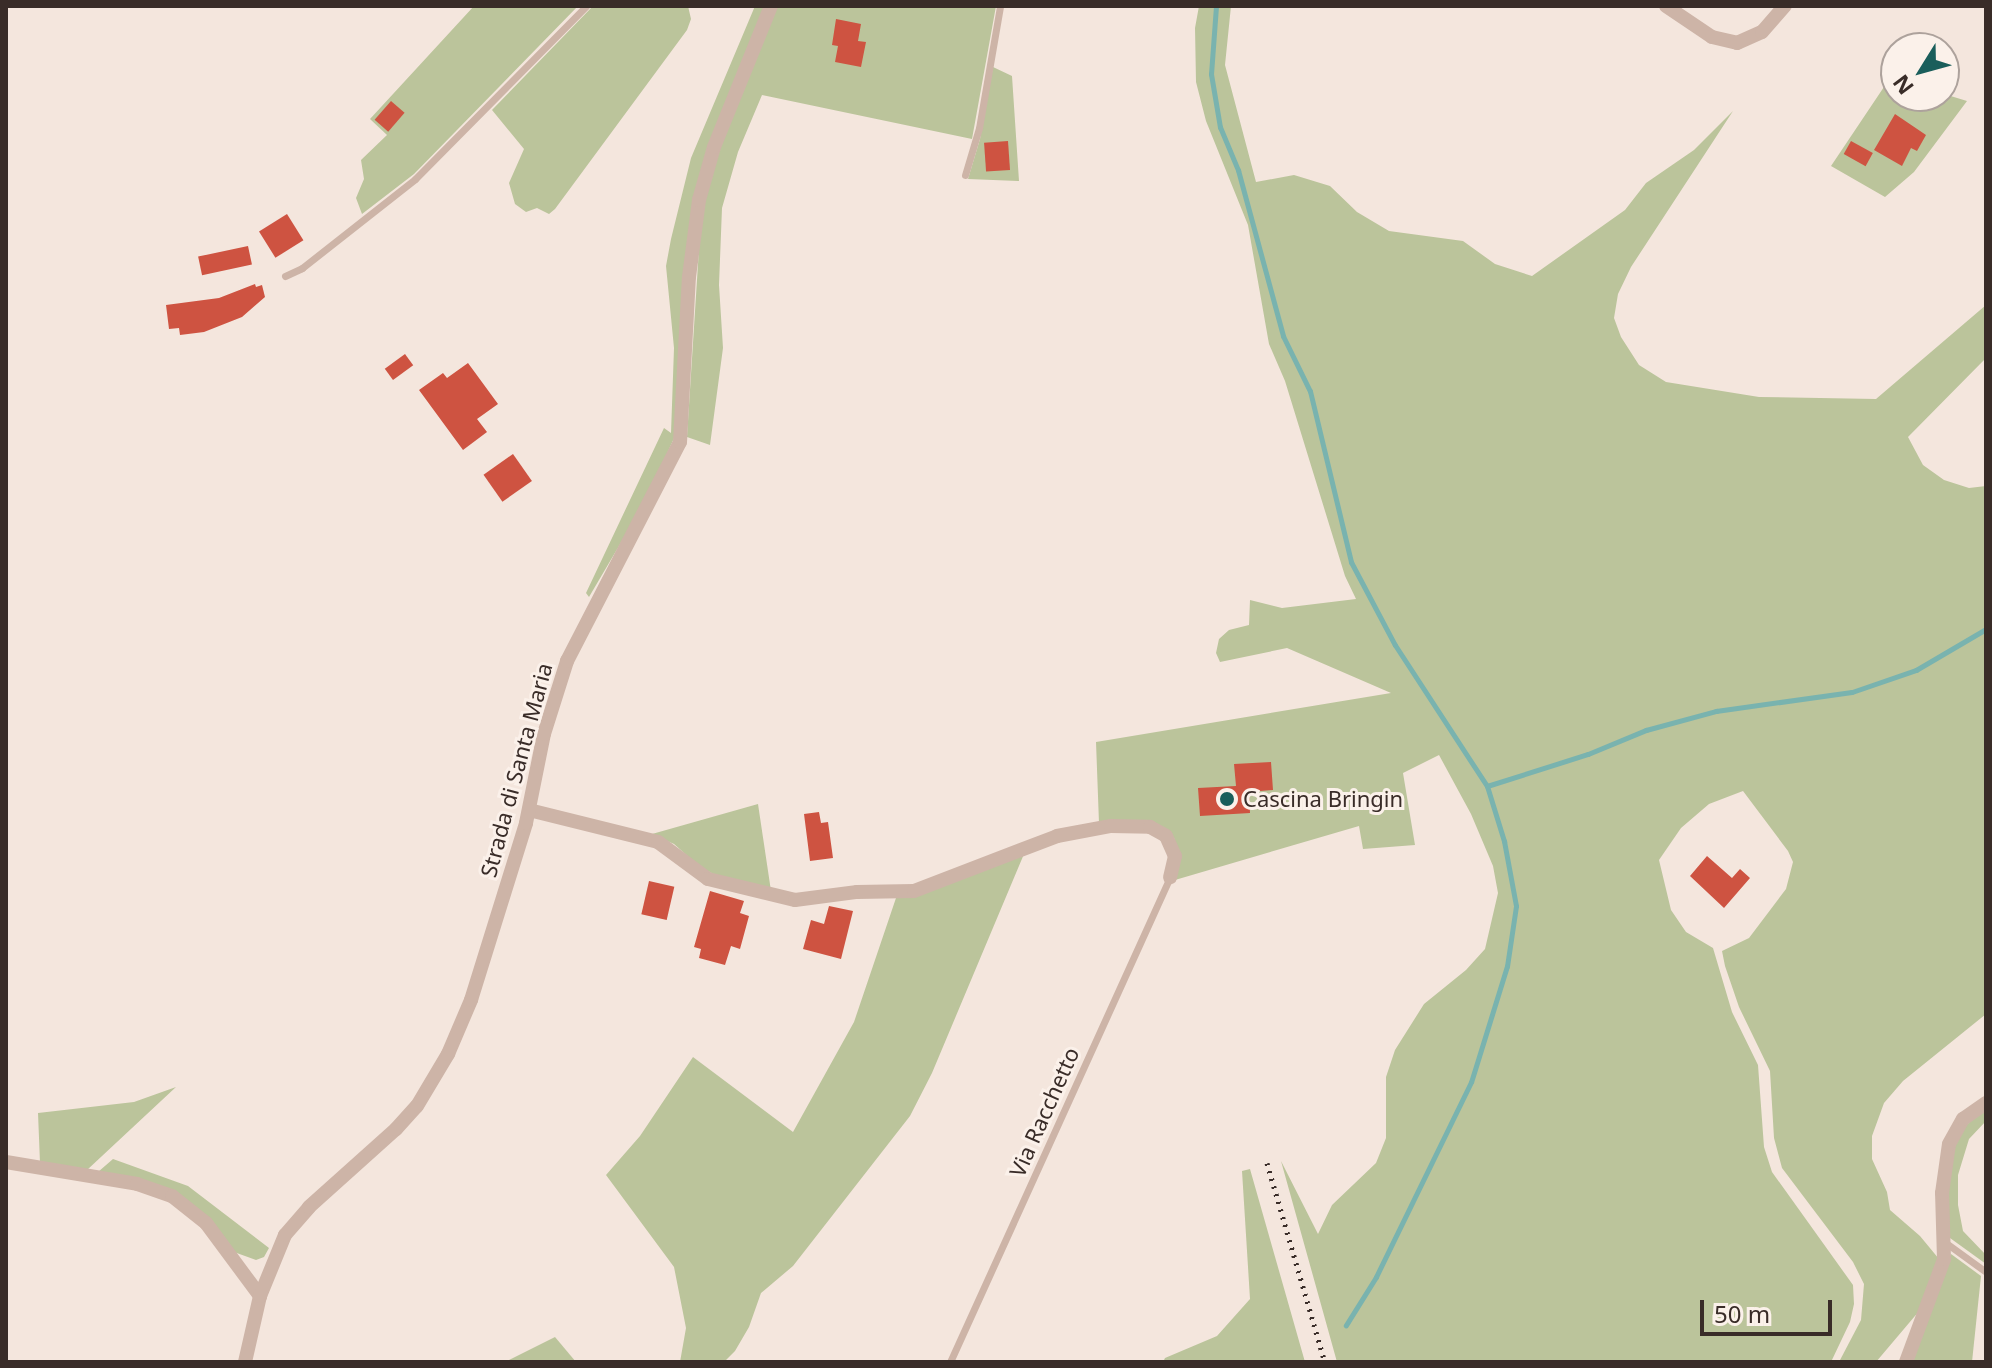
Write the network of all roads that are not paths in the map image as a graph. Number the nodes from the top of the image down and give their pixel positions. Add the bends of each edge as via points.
1 (586, 6) edge
2 (771, 6) edge
3 (1000, 6) edge
4 (1666, 6) edge
5 (1785, 6) edge
6 (965, 175) dead end
7 (285, 276) dead end
8 (529, 810) junction
9 (1170, 877) joint
10 (1986, 1103) edge
11 (6, 1162) edge
12 (1946, 1243) junction
13 (1986, 1272) edge
14 (260, 1296) junction
15 (245, 1362) edge
16 (950, 1362) edge
17 (1906, 1362) edge

1 - 7 lane via 415,179
2 - 8 street, Strada di Santa Maria via 699,200 680,442 571,652 546,724
3 - 6 lane via 977,138
4 - 5 street via 1712,37 1737,43 1762,32
8 - 9 street via 658,842 708,879 795,900 914,891 1057,836 1111,826 1150,827 1166,836 1175,856
8 - 14 street, Strada di Santa Maria via 482,970 436,1078 396,1129 300,1216 280,1245
9 - 16 lane, Via Racchetto
10 - 12 street via 1963,1119 1949,1144 1942,1193
11 - 14 street via 162,1190 206,1223
12 - 13 lane
12 - 17 street
14 - 15 street, Strada di Santa Maria

